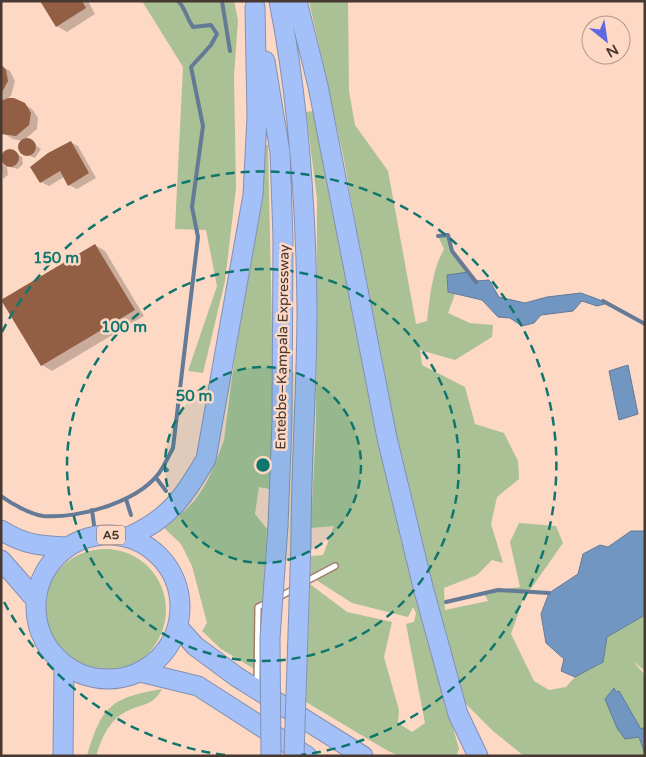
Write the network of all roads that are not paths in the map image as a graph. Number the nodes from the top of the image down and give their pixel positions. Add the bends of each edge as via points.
1 (279, 1) edge
2 (297, 1) edge
3 (254, 4) edge
4 (1, 530) edge
5 (128, 538) junction
6 (68, 547) junction
7 (1, 560) edge
8 (334, 566) dead end
9 (36, 600) junction
10 (178, 627) junction
11 (64, 665) junction
12 (140, 672) junction
13 (257, 689) junction
14 (62, 756) edge
15 (271, 756) edge
16 (294, 756) edge
17 (307, 756) edge
18 (363, 756) edge
19 (478, 756) edge

1 - 16 highway, Entebbe–Kampala Expressway, bridge via 303,186 307,310
2 - 19 highway via 318,86 386,438 458,714
3 - 5 highway via 257,117 253,195 206,459 186,494 160,521
3 - 15 highway, Entebbe–Kampala Expressway, bridge via 280,152 283,238 282,422 270,638
4 - 6 highway, A5 via 17,540
5 - 6 highway, A5 via 97,536
5 - 10 highway, A5 via 150,548 167,565 175,579 180,595
6 - 9 highway, A5 via 46,570
7 - 9 highway
8 - 13 lane via 258,607
9 - 11 highway, A5 via 38,624 47,647
10 - 12 highway, A5 via 163,654
10 - 13 highway via 195,646
11 - 12 highway, A5 via 83,675 106,679
11 - 14 highway
12 - 17 highway, A5 via 198,686
13 - 18 highway

